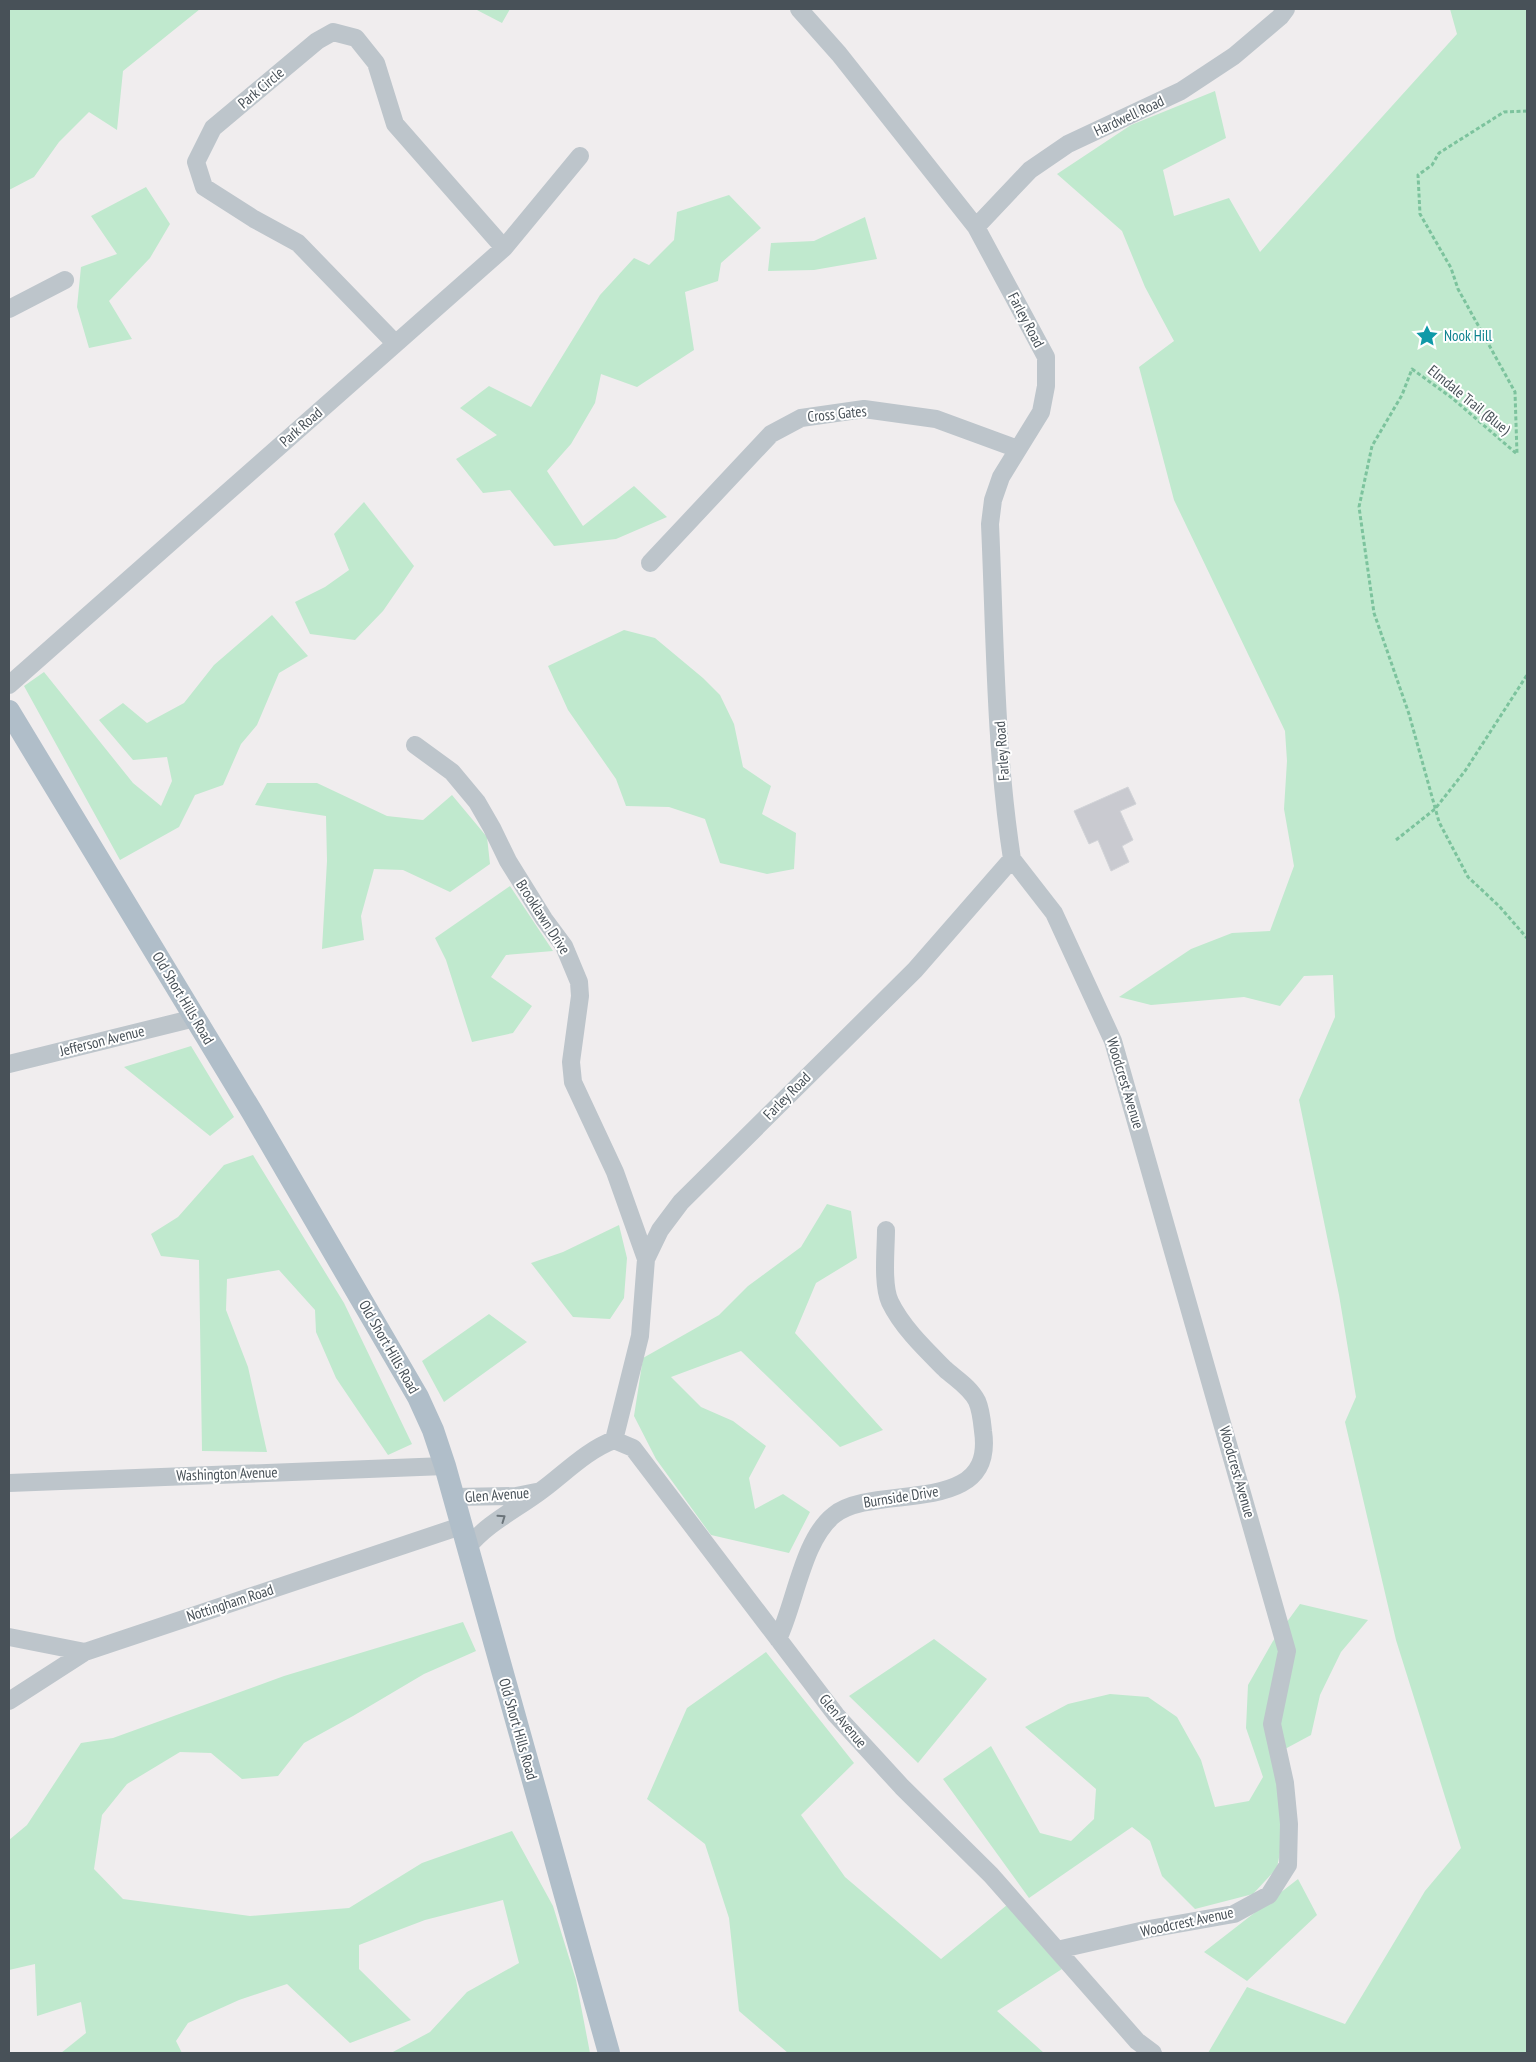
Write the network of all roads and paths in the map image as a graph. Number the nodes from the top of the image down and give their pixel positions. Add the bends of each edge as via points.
1 (799, 9) edge
2 (1286, 9) edge
3 (1527, 111) edge
4 (580, 156) dead end
5 (976, 227) junction
6 (504, 248) junction
7 (66, 280) dead end
8 (9, 309) edge
9 (396, 343) junction
10 (1018, 449) junction
11 (650, 563) dead end
12 (1527, 675) edge
13 (9, 685) edge
14 (9, 711) edge
15 (415, 745) dead end
16 (1435, 809) junction
17 (1396, 840) dead end
18 (1012, 859) junction
19 (1527, 938) edge
20 (195, 1018) junction
21 (9, 1064) edge
22 (886, 1230) dead end
23 (646, 1259) junction
24 (614, 1440) junction
25 (445, 1466) junction
26 (9, 1482) edge
27 (541, 1491) junction
28 (454, 1497) junction
29 (461, 1526) junction
30 (467, 1548) junction
31 (9, 1637) edge
32 (778, 1639) junction
33 (86, 1652) junction
34 (9, 1701) edge
35 (1056, 1950) junction
36 (608, 2053) edge
37 (1153, 2053) edge

1 - 5 street, Farley Road via 840,54
2 - 5 street, Hardwell Road via 1234,56 1181,91 1068,144 1030,170
3 - 16 path, Elmdale Trail (Blue) via 1504,112 1439,153 1432,165 1418,175 1420,214 1515,392 1517,454 1452,398 1412,370 1402,395 1372,446 1359,507 1374,613 1409,714
4 - 6 street, Park Road
5 - 10 street, Farley Road via 1046,357 1046,386 1041,412
6 - 9 street, Park Road
6 - 9 street, Park Circle via 396,124 376,63 356,38 333,32 317,41 213,128 196,162 204,187 298,243
7 - 8 street
9 - 13 street, Park Road
10 - 11 street, Cross Gates via 936,419 864,409 801,418 771,434
10 - 18 street, Farley Road via 1001,477 993,500 990,524 997,686
12 - 16 path via 1465,771
14 - 20 main road, Old Short Hills Road
15 - 23 street, Brooklawn Drive via 452,772 477,802 508,861 564,946 579,982 580,996 571,1062 573,1082 615,1172
16 - 17 path
16 - 19 path, Elmdale Trail (Blue) via 1468,877
18 - 23 street, Farley Road via 915,970 681,1202 660,1230
18 - 35 street, Woodcrest Avenue via 1054,913 1113,1041 1287,1651 1272,1724 1285,1783 1288,1865 1269,1895 1234,1914
20 - 21 street, Jefferson Avenue
20 - 25 main road, Old Short Hills Road via 418,1397 434,1430
22 - 32 street, Burnside Drive via 889,1300 903,1323 924,1347 974,1397 983,1426 982,1454 978,1467 956,1487 852,1505 832,1516 807,1556 787,1621
23 - 24 street, Farley Road via 640,1336
24 - 27 street, Glen Avenue via 594,1450
24 - 32 street, Glen Avenue via 633,1448
25 - 26 street, Washington Avenue
25 - 28 main road, Old Short Hills Road
27 - 28 street, Glen Avenue via 516,1496
30 -> 27 street, Glen Avenue via 499,1519
28 - 29 main road, Old Short Hills Road
29 - 30 main road, Old Short Hills Road
29 - 33 street, Nottingham Road
30 - 36 main road, Old Short Hills Road
31 - 33 street
32 - 35 street, Glen Avenue via 836,1715 902,1787 991,1875
33 - 34 street, Nottingham Road
35 - 37 street, Glen Avenue via 1138,2042

